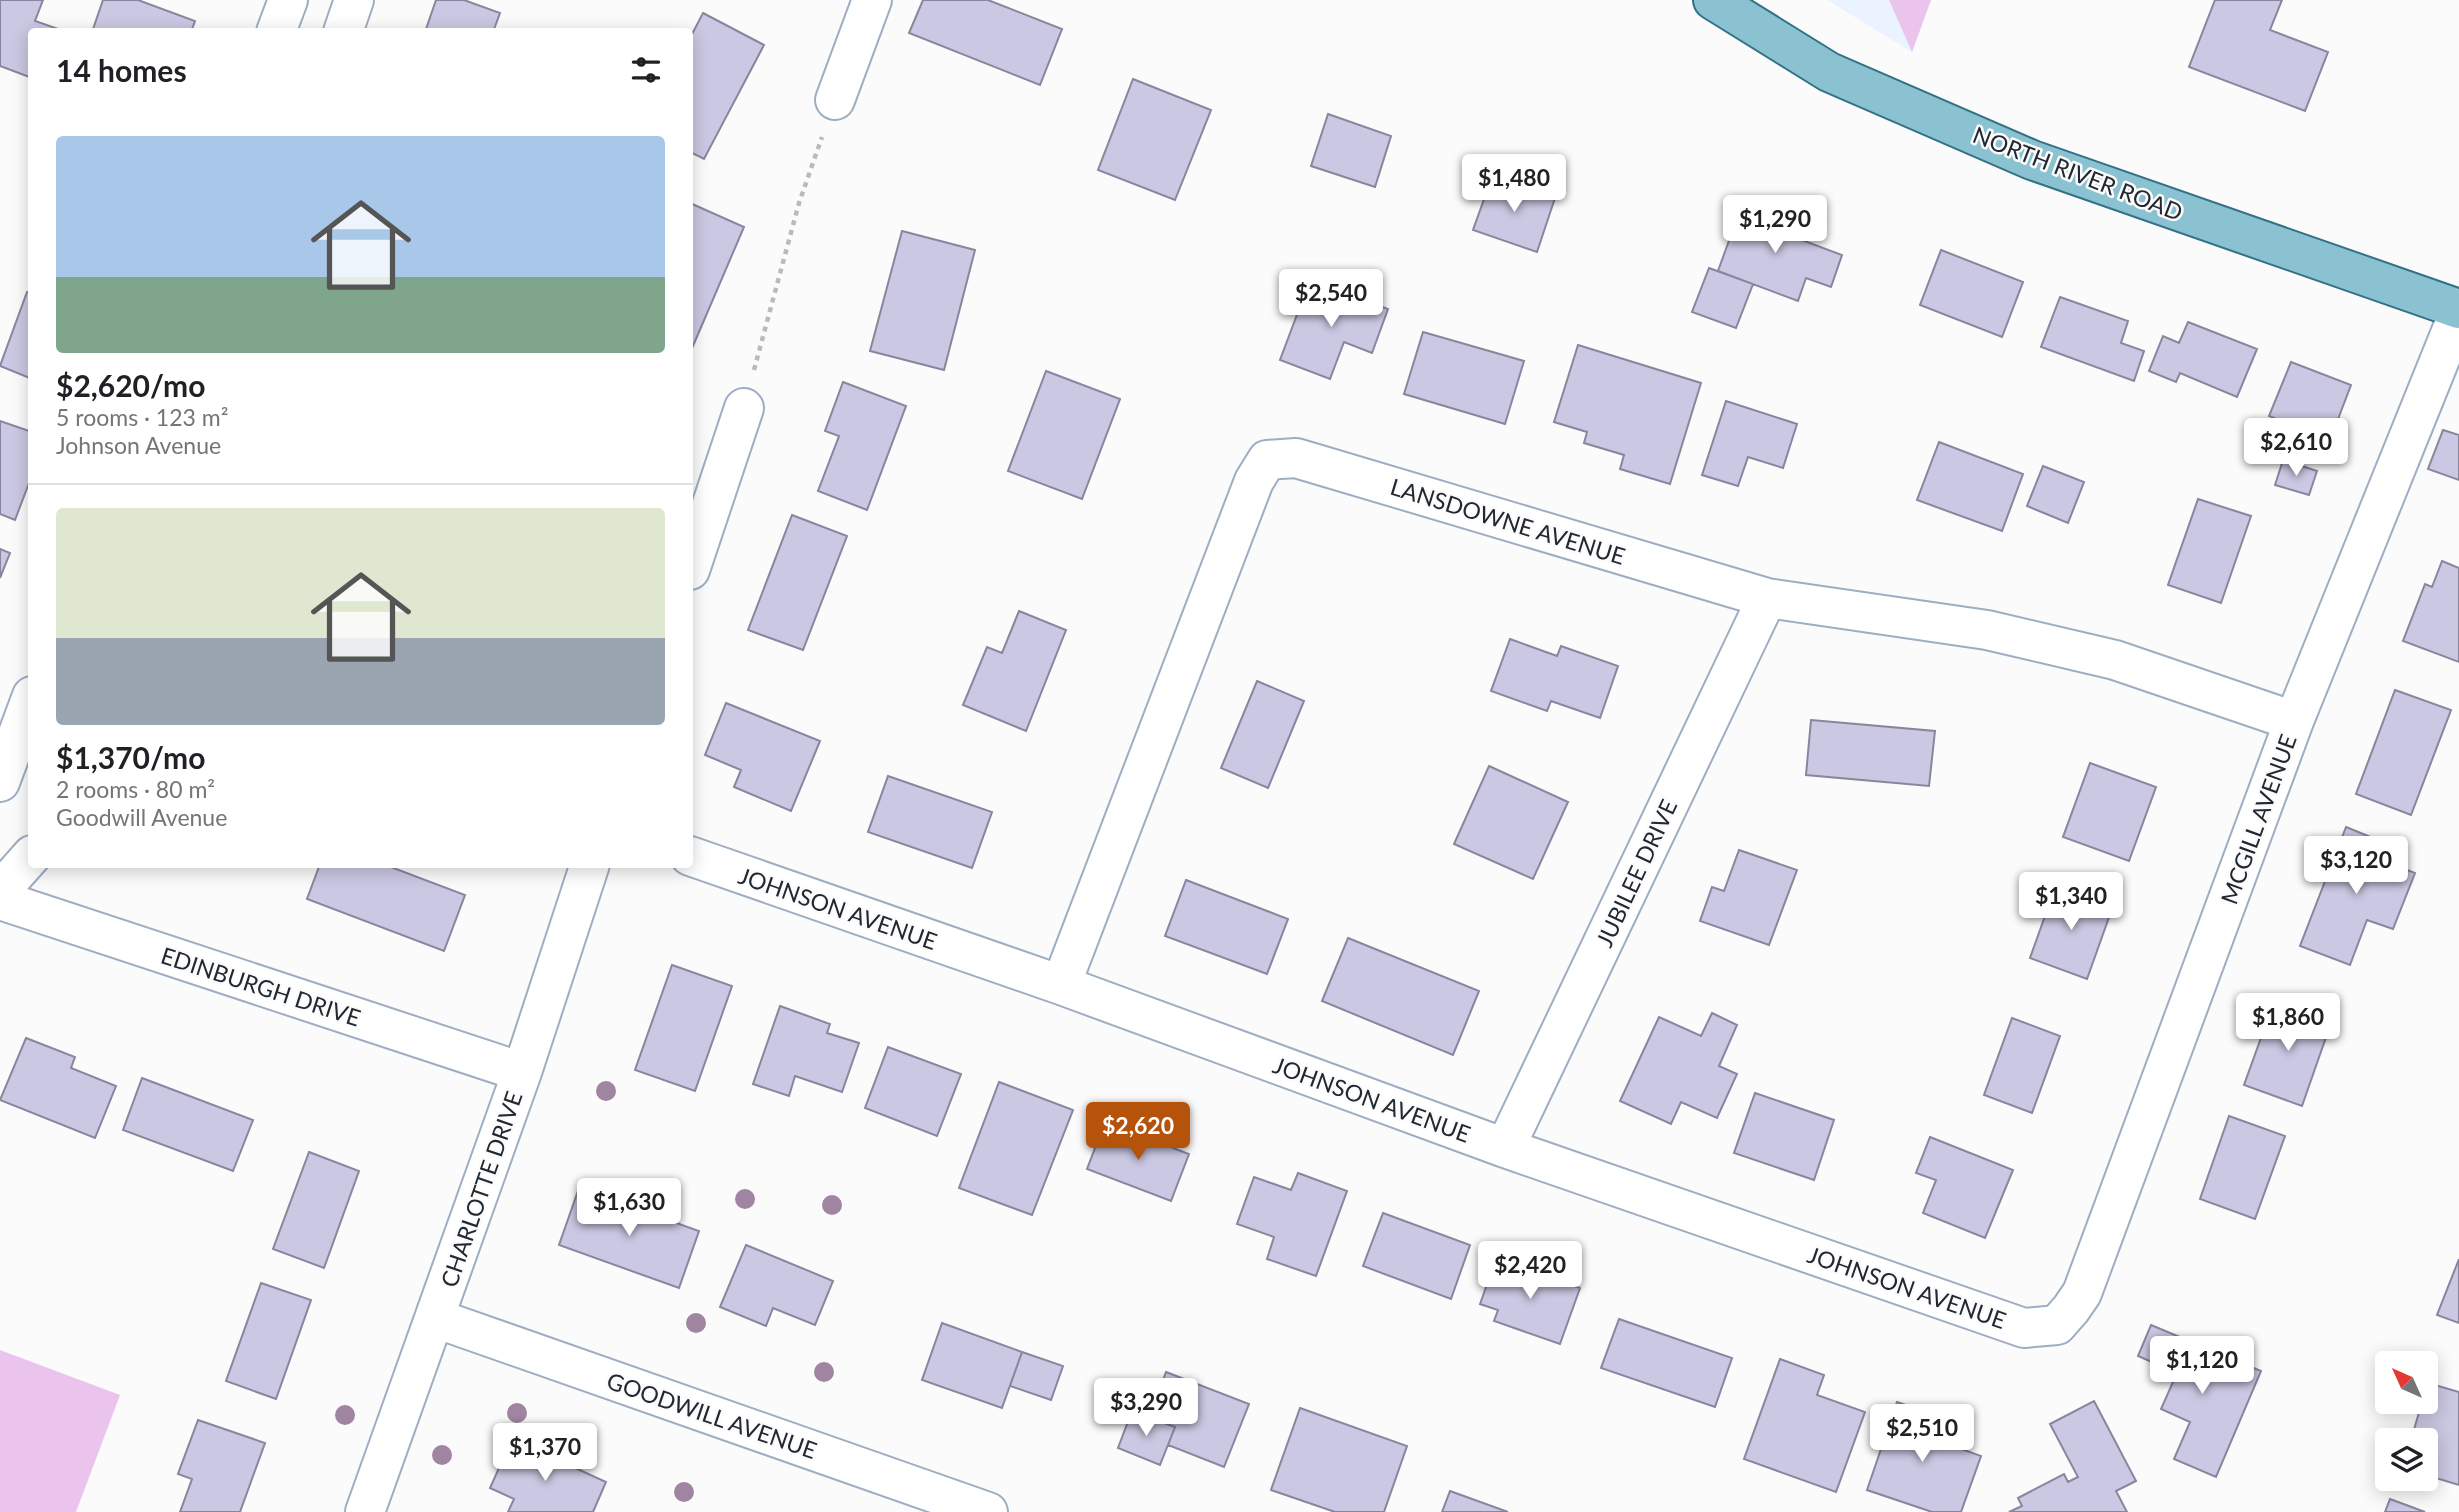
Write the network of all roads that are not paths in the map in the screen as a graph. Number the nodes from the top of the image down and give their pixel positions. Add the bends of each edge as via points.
1 (288, 0) edge
2 (354, 0) edge
3 (872, 0) edge
4 (1713, 0) edge
5 (278, 28) edge
6 (344, 28) edge
7 (835, 100) road end
8 (2459, 310) edge
9 (744, 408) road end
10 (693, 561) edge
11 (1767, 598) junction
12 (28, 707) edge
13 (2294, 721) junction
14 (0, 782) edge
15 (693, 857) edge
16 (28, 860) edge
17 (589, 868) edge
18 (0, 891) edge
19 (0, 900) edge
20 (1061, 985) junction
21 (522, 1072) junction
22 (1505, 1148) junction
23 (435, 1318) junction
24 (2057, 1325) joint
25 (970, 1509) edge
26 (365, 1512) edge

1 - 5 street
2 - 6 street
3 - 7 street
4 - 8 main road, NORTH RIVER ROAD via 1829,72 2032,160
8 - 13 street, MCGILL AVENUE
9 - 10 street
11 - 13 street, LANSDOWNE AVENUE via 1987,630 2115,660
11 - 20 street, LANSDOWNE AVENUE via 1296,457 1267,460 1254,481
11 - 22 street, JUBILEE DRIVE
12 - 14 street
13 - 24 street, MCGILL AVENUE via 2082,1293
15 - 20 street, JOHNSON AVENUE
16 - 18 street
17 - 21 street, CHARLOTTE DRIVE
19 - 21 street, EDINBURGH DRIVE
20 - 22 street, JOHNSON AVENUE
21 - 23 street, CHARLOTTE DRIVE
22 - 24 street, JOHNSON AVENUE via 2024,1328
23 - 25 street, GOODWILL AVENUE
23 - 26 street, CHARLOTTE DRIVE

